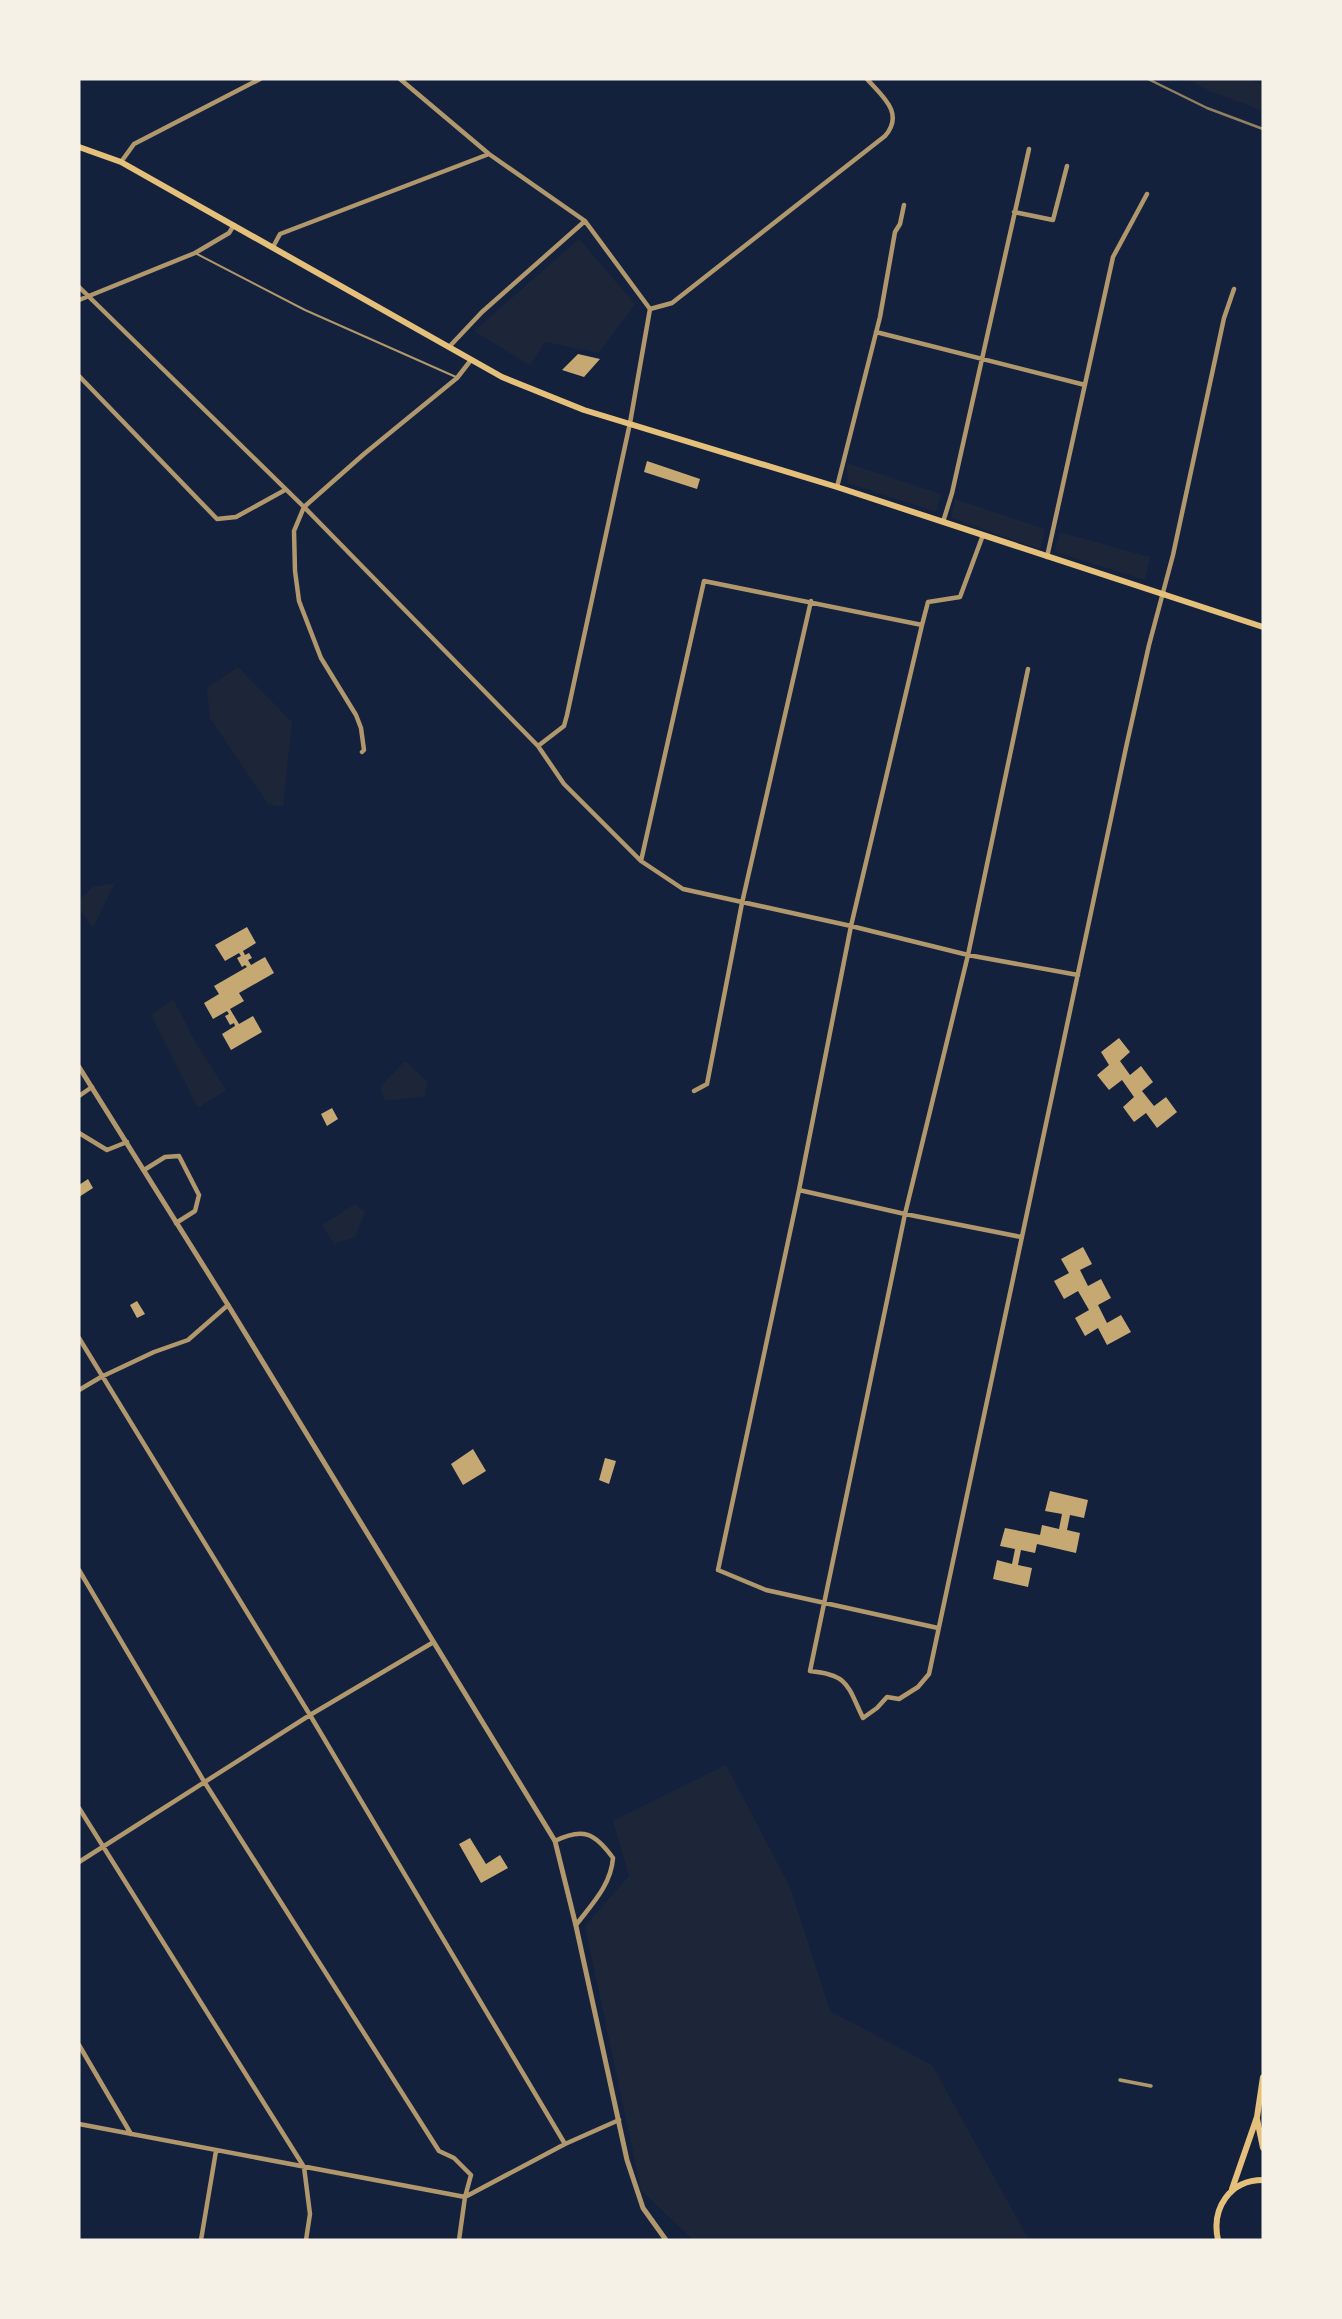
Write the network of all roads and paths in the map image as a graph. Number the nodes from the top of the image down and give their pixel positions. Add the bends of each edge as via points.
1 (260, 79) edge
2 (400, 79) edge
3 (867, 79) edge
4 (79, 147) edge
5 (1029, 149) dead end
6 (489, 154) junction
7 (121, 162) junction
8 (1067, 166) dead end
9 (1147, 194) dead end
10 (904, 205) dead end
11 (1014, 212) junction
12 (585, 221) junction
13 (234, 225) junction
14 (273, 247) junction
15 (195, 253) junction
16 (79, 287) edge
17 (1234, 289) dead end
18 (88, 298) junction
19 (79, 300) edge
20 (650, 309) junction
21 (876, 332) junction
22 (449, 347) junction
23 (982, 359) junction
24 (471, 360) junction
25 (79, 376) edge
26 (457, 378) junction
27 (1085, 385) junction
28 (630, 423) junction
29 (837, 487) junction
30 (285, 491) junction
31 (304, 507) junction
32 (943, 522) junction
33 (983, 535) junction
34 (1047, 557) junction
35 (1162, 593) junction
36 (811, 601) junction
37 (922, 625) junction
38 (1263, 627) edge
39 (1028, 669) dead end
40 (538, 746) junction
41 (362, 752) dead end
42 (641, 861) junction
43 (742, 903) junction
44 (851, 926) junction
45 (968, 955) junction
46 (1078, 975) junction
47 (79, 1067) edge
48 (92, 1087) junction
49 (694, 1091) dead end
50 (79, 1096) edge
51 (79, 1133) edge
52 (127, 1142) junction
53 (144, 1171) junction
54 (799, 1190) junction
55 (905, 1214) junction
56 (176, 1223) junction
57 (1021, 1237) junction
58 (228, 1305) junction
59 (79, 1338) edge
60 (100, 1377) junction
61 (79, 1390) edge
62 (79, 1570) edge
63 (825, 1604) junction
64 (938, 1628) junction
65 (432, 1643) junction
66 (310, 1715) junction
67 (205, 1783) junction
68 (79, 1808) edge
69 (555, 1841) junction
70 (102, 1848) junction
71 (79, 1863) edge
72 (576, 1926) junction
73 (79, 2045) edge
74 (1263, 2077) edge
75 (1120, 2080) dead end
76 (1151, 2086) dead end
77 (1257, 2117) junction
78 (619, 2120) junction
79 (79, 2124) edge
80 (131, 2134) junction
81 (565, 2144) junction
82 (1263, 2148) edge
83 (216, 2151) junction
84 (304, 2167) junction
85 (1263, 2180) edge
86 (1232, 2189) junction
87 (465, 2197) junction
88 (201, 2240) edge
89 (306, 2240) edge
90 (459, 2240) edge
91 (666, 2240) edge
92 (1217, 2240) edge

1 - 7 street via 134,144
2 - 6 street
3 - 20 street via 892,108 893,123 885,136 672,303
4 - 7 main road
5 - 11 street
6 - 12 street
6 - 14 street via 281,234
7 - 13 main road
8 - 11 street via 1053,220
9 - 27 street via 1113,257
10 - 21 street
11 - 23 street
12 - 20 street
12 - 22 street
13 - 14 main road
13 - 15 street via 229,233
14 - 22 main road
15 - 18 street
15 - 26 lane via 305,310
16 - 18 street
17 - 35 street
18 - 19 street
18 - 30 street
20 - 28 street
21 - 23 street
21 - 29 street
22 - 24 main road
23 - 27 street
23 - 32 street
24 - 26 street
24 - 28 main road via 544,396
25 - 30 street via 218,519 236,517
26 - 31 street
27 - 34 street
28 - 29 main road
28 - 40 street via 564,726
29 - 32 main road
30 - 31 street
31 - 40 street
31 - 41 street via 294,530 299,601 321,658 356,715
32 - 33 main road
33 - 34 main road
33 - 37 street via 960,597 928,602
34 - 35 main road
35 - 38 main road
35 - 46 street
36 - 37 street
36 - 42 street via 704,581
36 - 43 street
37 - 44 street
39 - 45 street
40 - 42 street via 564,784
42 - 43 street via 683,889
43 - 44 street
43 - 49 street via 707,1084
44 - 45 street
44 - 54 street
45 - 46 street
45 - 55 street
46 - 57 street
47 - 48 street
48 - 50 street
48 - 52 street
51 - 52 street via 107,1150
52 - 53 street
53 - 56 street
53 - 56 street via 165,1157 179,1156 199,1195 195,1211
54 - 55 street
54 - 63 street via 719,1570 766,1590
55 - 57 street
55 - 63 street
56 - 58 street
57 - 64 street
58 - 60 street via 188,1340
58 - 65 street
59 - 60 street
60 - 61 street
60 - 66 street
62 - 67 street
63 - 64 street
63 - 64 street via 810,1671 842,1679 863,1718 887,1697 899,1699 924,1681
65 - 66 street
65 - 69 street
66 - 67 street
66 - 81 street
67 - 70 street
67 - 87 street via 439,2151 471,2175
68 - 70 street
69 - 72 street
69 - 72 street via 570,1833 589,1834 604,1844 613,1858 604,1888
70 - 71 street
70 - 84 street
72 - 78 street
73 - 80 street
74 - 77 main road
75 - 76 street
77 - 82 main road
77 - 86 main road
78 - 81 street
78 - 91 street via 639,2198
79 - 80 street
80 - 83 street
81 - 87 street
83 - 84 street
83 - 88 street
84 - 87 street
84 - 89 street via 310,2214
85 - 86 main road via 1243,2182
86 - 92 main road via 1218,2213
87 - 90 street

